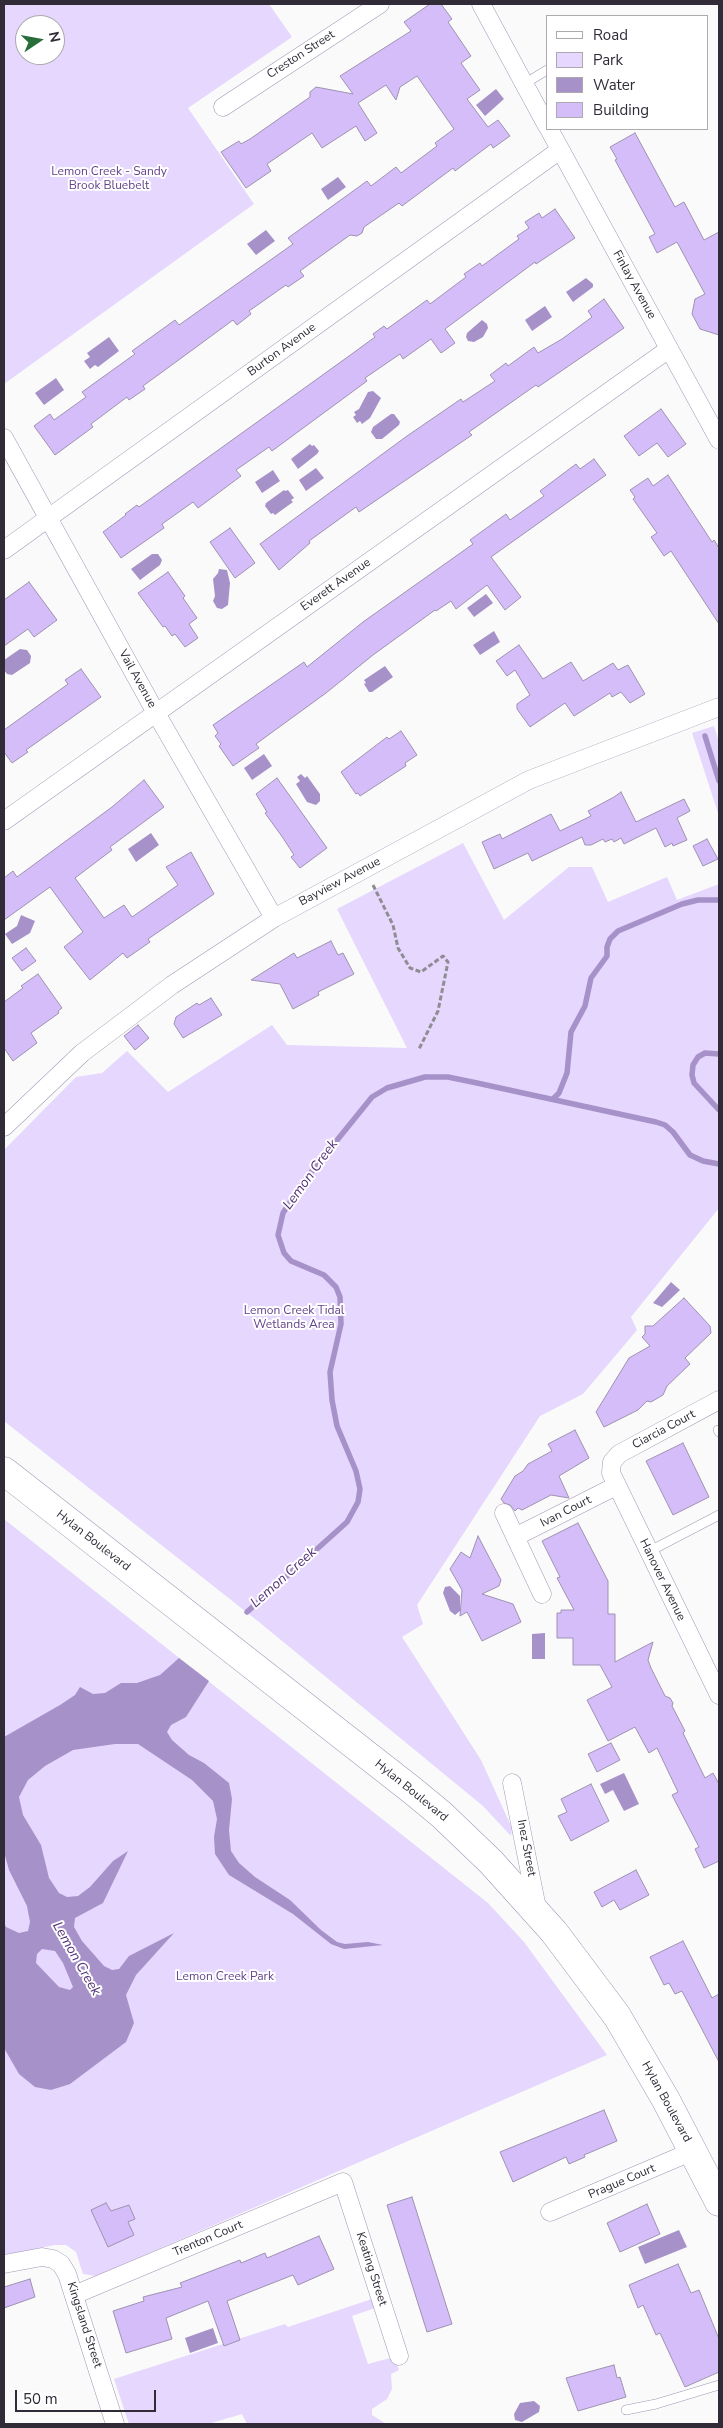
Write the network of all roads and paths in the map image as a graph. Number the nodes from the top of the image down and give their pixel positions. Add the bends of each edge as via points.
1 (380, 4) edge
2 (481, 4) edge
3 (546, 71) edge
4 (524, 84) junction
5 (223, 107) dead end
6 (546, 123) edge
7 (550, 130) edge
8 (560, 150) junction
9 (669, 349) junction
10 (4, 438) edge
11 (719, 440) edge
12 (49, 518) junction
13 (4, 550) edge
14 (719, 707) edge
15 (156, 713) junction
16 (4, 821) edge
17 (366, 868) junction
18 (274, 918) junction
19 (419, 1049) dead end
20 (4, 1127) edge
21 (719, 1400) edge
22 (612, 1462) joint
23 (4, 1470) edge
24 (616, 1486) junction
25 (504, 1513) dead end
26 (719, 1515) edge
27 (515, 1537) junction
28 (648, 1552) junction
29 (542, 1594) dead end
30 (719, 1695) edge
31 (512, 1783) dead end
32 (538, 1914) junction
33 (693, 2151) junction
34 (343, 2182) joint
35 (719, 2202) edge
36 (550, 2212) dead end
37 (4, 2264) edge
38 (74, 2295) junction
39 (399, 2356) dead end
40 (719, 2385) edge
41 (626, 2410) dead end
42 (116, 2424) edge

1 - 5 street, Creston Street
2 - 4 street, Finlay Avenue
3 - 4 lane
4 - 6 street, Finlay Avenue
7 - 8 street, Finlay Avenue
8 - 9 street, Finlay Avenue
8 - 12 street, Burton Avenue
9 - 11 street, Finlay Avenue
9 - 15 street, Everett Avenue
10 - 12 street, Vail Avenue
12 - 13 street, Burton Avenue
12 - 15 street, Vail Avenue
14 - 17 street, Bayview Avenue via 529,780
15 - 16 street, Everett Avenue
15 - 18 street, Vail Avenue
17 - 18 street, Bayview Avenue
17 - 19 path via 393,926 402,957 410,968 422,972 443,956 448,962 438,1011
18 - 20 street, Bayview Avenue via 172,985 82,1053
21 - 22 street, Ciarcia Court via 619,1454
22 - 24 street, Hanover Avenue via 611,1473
23 - 32 main road, Hylan Boulevard via 442,1815
24 - 27 street, Ivan Court
24 - 28 street, Hanover Avenue
25 - 27 street
26 - 28 lane
27 - 29 street
28 - 30 street, Hanover Avenue
31 - 32 street, Inez Street
32 - 33 main road, Hylan Boulevard via 576,1959 616,2016
33 - 35 main road, Hylan Boulevard
33 - 36 street, Prague Court
34 - 38 street, Trenton Court
34 - 39 street, Keating Street
37 - 38 street, Kingsland Street via 42,2257 53,2259 67,2274
38 - 42 street, Kingsland Street
40 - 41 lane

